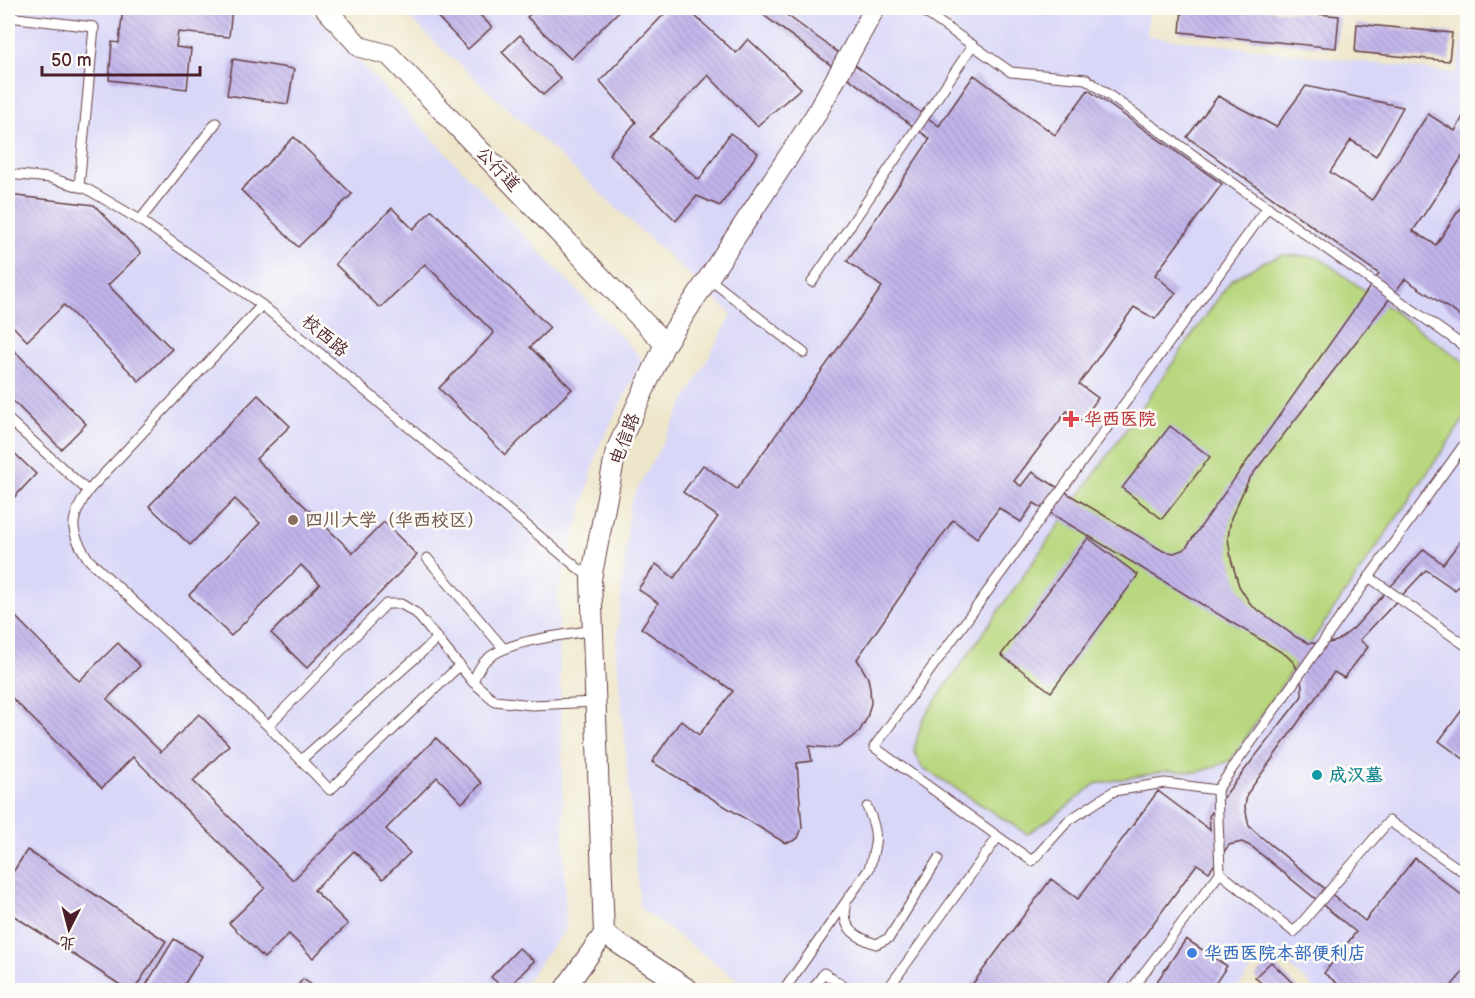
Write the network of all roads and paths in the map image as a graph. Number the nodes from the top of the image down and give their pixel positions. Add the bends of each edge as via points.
1 (324, 8) edge
2 (875, 8) edge
3 (919, 8) edge
4 (8, 17) edge
5 (973, 45) junction
6 (216, 123) dead end
7 (8, 174) edge
8 (79, 187) junction
9 (1268, 207) junction
10 (140, 220) junction
11 (708, 278) junction
12 (813, 282) dead end
13 (262, 305) junction
14 (666, 344) junction
15 (1467, 349) edge
16 (804, 353) dead end
17 (8, 419) edge
18 (1467, 439) edge
19 (88, 491) junction
20 (427, 558) dead end
21 (1369, 577) junction
22 (591, 579) junction
23 (592, 630) junction
24 (438, 638) junction
25 (1467, 647) edge
26 (504, 649) junction
27 (460, 665) junction
28 (473, 682) junction
29 (595, 702) junction
30 (268, 726) junction
31 (301, 760) junction
32 (1217, 790) junction
33 (867, 807) dead end
34 (998, 837) junction
35 (938, 859) dead end
36 (1220, 873) junction
37 (1467, 875) edge
38 (848, 902) junction
39 (604, 934) junction
40 (564, 990) edge
41 (689, 990) edge
42 (784, 990) edge
43 (812, 990) edge
44 (849, 990) edge
45 (887, 990) edge
46 (1131, 990) edge

1 - 14 street, 公行道 via 360,47 389,55
2 - 11 street, 电信路 via 815,116
3 - 5 lane
4 - 8 lane via 94,27
5 - 9 lane via 1011,72 1086,79
5 - 12 lane
6 - 10 lane
7 - 8 lane, 校西路 via 50,178
8 - 10 lane, 校西路
9 - 15 lane
9 - 34 lane via 874,747
10 - 13 lane, 校西路
11 - 14 street, 电信路
11 - 16 lane
13 - 19 lane
13 - 22 lane, 校西路
14 - 22 street, 电信路 via 616,451
17 - 19 lane
18 - 21 lane
19 - 30 lane via 76,510 74,528 77,543 89,560
20 - 26 lane
21 - 25 lane
21 - 32 lane
22 - 23 street, 电信路
23 - 26 lane
23 - 29 street, 电信路
24 - 27 lane
24 - 30 lane via 416,613 401,604 386,604
24 - 31 lane
26 - 28 lane via 486,660
27 - 28 lane
27 - 31 lane via 330,790
28 - 29 lane via 495,701 532,705
29 - 39 street, 电信路
30 - 31 lane
32 - 34 lane via 1166,783 1114,791 1068,821 1032,861
32 - 36 lane
33 - 38 lane via 875,824 876,846 869,869
34 - 45 lane
35 - 38 lane via 889,938 876,944 848,930 844,916
36 - 37 lane via 1294,932 1389,820
36 - 46 lane
38 - 42 lane
39 - 40 street
39 - 41 street
43 - 44 lane via 824,973

